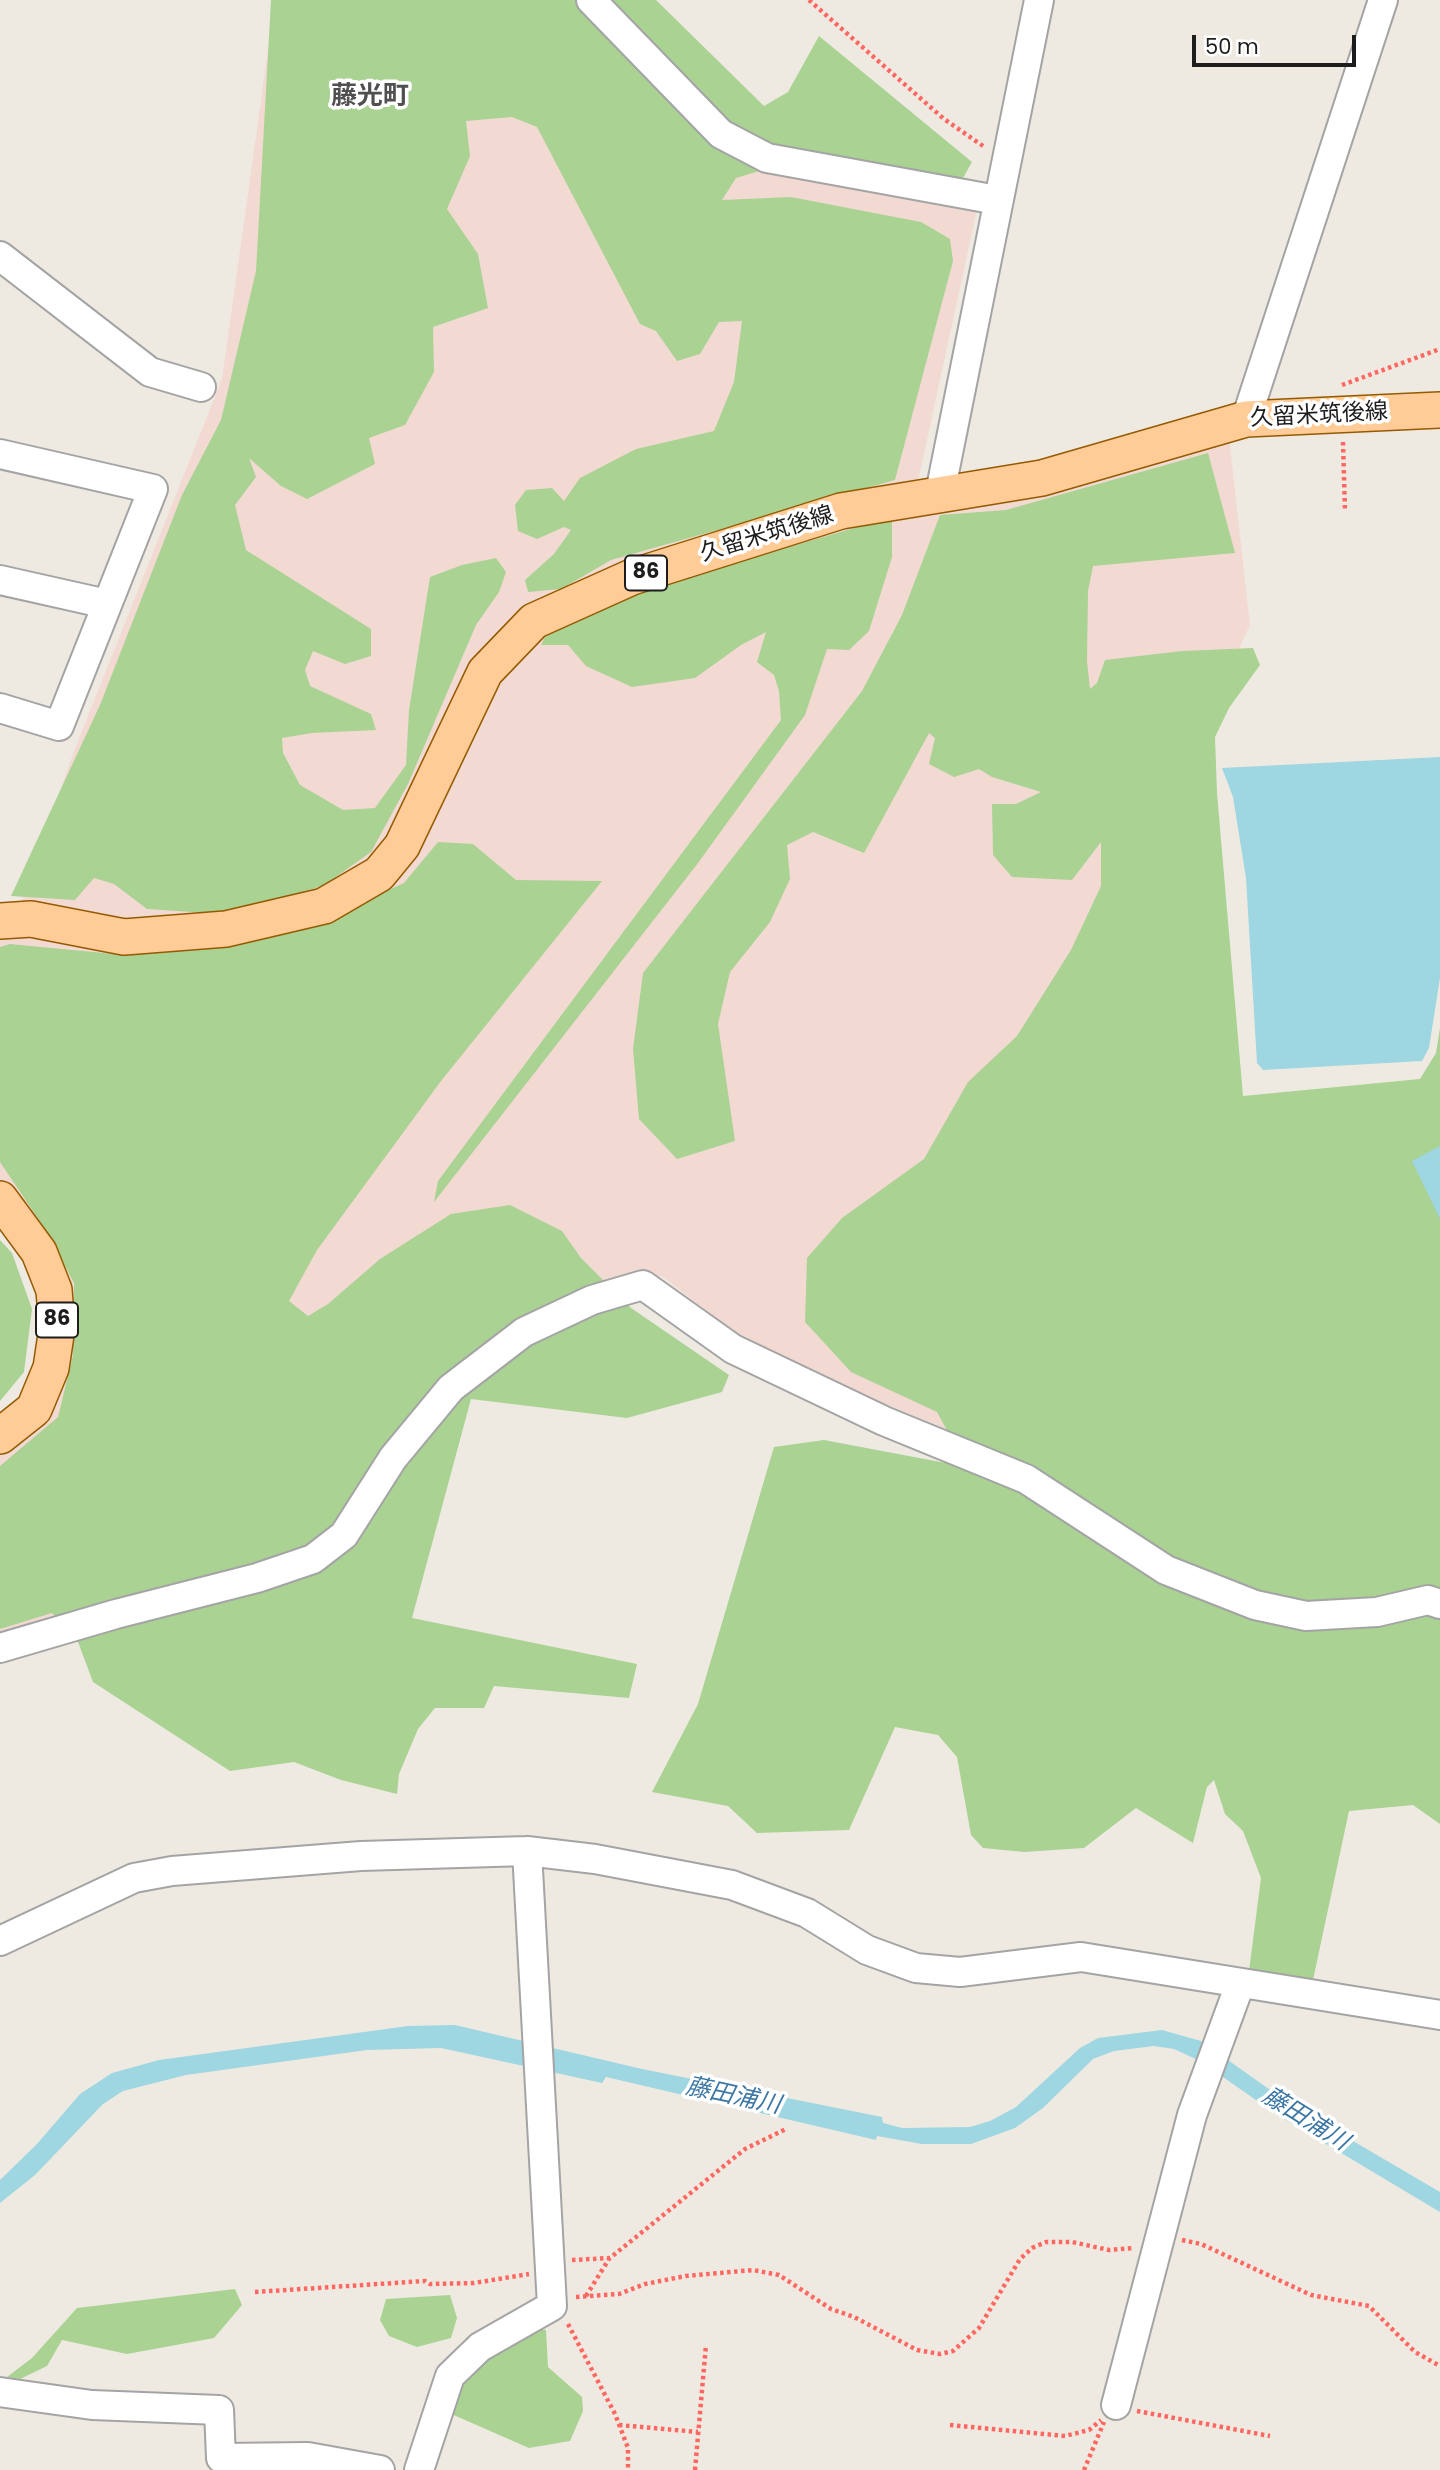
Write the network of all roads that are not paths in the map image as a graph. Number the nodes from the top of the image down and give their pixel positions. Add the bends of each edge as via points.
1 (591, 0) edge
2 (1039, 0) edge
3 (1383, 0) edge
4 (997, 200) junction
5 (0, 256) edge
6 (201, 387) dead end
7 (1440, 410) edge
8 (1246, 419) junction
9 (0, 454) edge
10 (940, 493) junction
11 (0, 580) edge
12 (107, 604) junction
13 (0, 708) edge
14 (0, 921) edge
15 (0, 1199) edge
16 (0, 1436) edge
17 (1440, 1604) edge
18 (0, 1648) edge
19 (527, 1851) junction
20 (0, 1941) edge
21 (1240, 1983) junction
22 (1440, 2015) edge
23 (0, 2392) edge
24 (1116, 2405) road end
25 (420, 2467) edge
26 (380, 2470) edge
27 (389, 2470) edge

1 - 4 street via 721,134 767,158
2 - 4 street
3 - 8 street
4 - 10 street
5 - 6 street via 150,372
7 - 8 main road, 久留米筑後線 / 86
8 - 10 main road, 久留米筑後線 / 86 via 1042,478
9 - 12 street via 153,489
10 - 14 main road, 久留米筑後線 / 86 via 841,511 632,577 534,621 485,672 402,846 379,874 324,906 226,929 124,937 31,919
11 - 12 street
12 - 13 street via 59,726
15 - 16 main road, 86 via 39,1252 54,1290 57,1328 51,1368 34,1409
17 - 18 street via 1429,1600 1377,1612 1306,1616 1255,1605 1166,1570 1026,1479 884,1421 733,1349 643,1285 592,1300 524,1332 451,1388 393,1458 344,1535 313,1559
19 - 20 street via 360,1856 172,1871 134,1878
19 - 21 street via 732,1885 807,1913 867,1950 916,1968 960,1972 1081,1957
19 - 25 street via 552,2306 480,2347 450,2376
21 - 22 street
21 - 24 street via 1192,2115
23 - 26 street via 92,2404 219,2410 220,2458 308,2457
25 - 27 street

